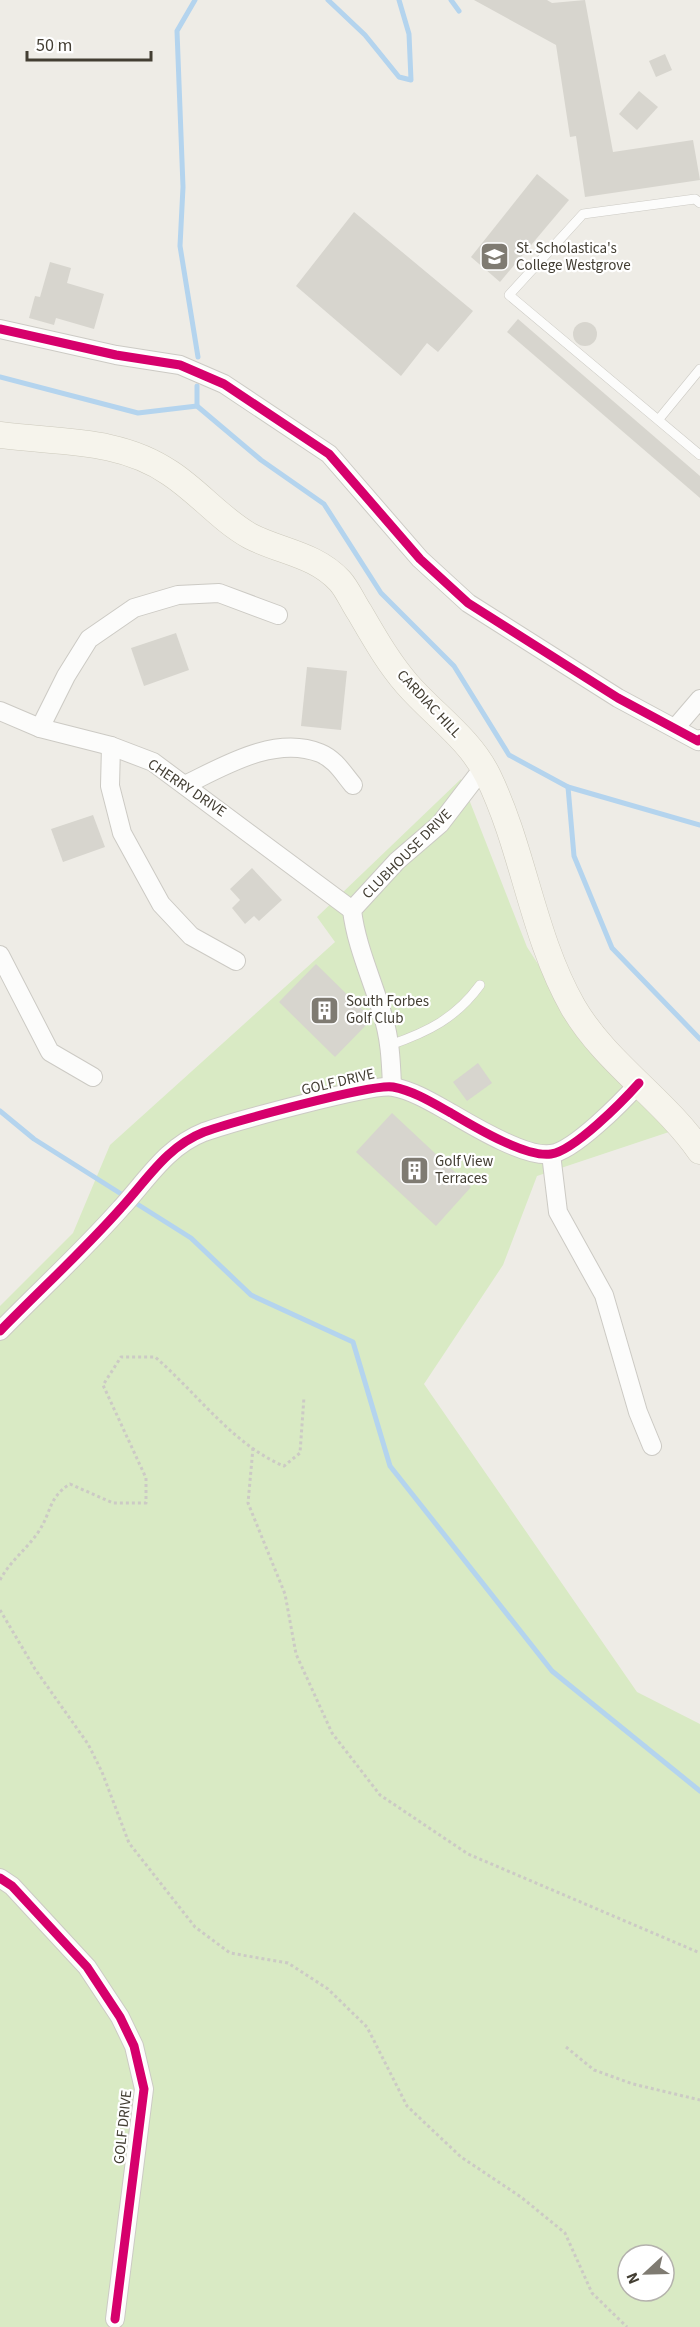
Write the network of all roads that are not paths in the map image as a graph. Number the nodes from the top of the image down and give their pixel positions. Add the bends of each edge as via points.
1 (700, 203) edge
2 (0, 329) edge
3 (700, 369) edge
4 (659, 419) junction
5 (0, 435) edge
6 (700, 455) edge
7 (278, 615) dead end
8 (700, 699) edge
9 (0, 711) edge
10 (40, 728) junction
11 (676, 728) junction
12 (700, 739) edge
13 (111, 746) junction
14 (483, 768) junction
15 (185, 785) junction
16 (353, 785) dead end
17 (352, 910) junction
18 (0, 955) edge
19 (236, 961) dead end
20 (480, 985) dead end
21 (390, 1044) junction
22 (93, 1077) dead end
23 (639, 1083) junction
24 (392, 1086) junction
25 (700, 1151) edge
26 (551, 1154) junction
27 (0, 1331) edge
28 (652, 1446) dead end
29 (0, 1878) edge
30 (115, 2319) dead end

1 - 4 lane via 695,198 583,214 509,295
2 - 11 street via 180,365 224,384 329,454 420,559 468,603 609,693
3 - 4 lane
4 - 6 lane
5 - 14 main road, CARDIAC HILL via 105,445 138,456 170,472 220,516 251,536 308,557 325,568 341,582 383,652 408,684 467,744
7 - 10 street via 219,592 178,595 134,608 89,639
8 - 11 street
9 - 10 street, CHERRY DRIVE
10 - 13 street, CHERRY DRIVE
11 - 12 street
13 - 15 street, CHERRY DRIVE via 153,762
13 - 19 street via 111,786 122,833 161,904 191,936
14 - 17 street, CLUBHOUSE DRIVE via 440,825 397,861
14 - 23 main road, CARDIAC HILL via 521,865 556,973 574,1009
15 - 16 street via 237,760 296,747 321,753
15 - 17 street, CHERRY DRIVE
17 - 21 street, CLUBHOUSE DRIVE
18 - 22 street via 50,1052
20 - 21 lane via 448,1020 423,1034
21 - 24 street, CLUBHOUSE DRIVE
23 - 25 main road, CARDIAC HILL via 682,1125
23 - 26 street via 615,1109 575,1141
24 - 26 street, GOLF DRIVE via 424,1098 519,1148
24 - 27 street, GOLF DRIVE via 362,1090 203,1133 173,1149 122,1208
26 - 28 street via 558,1212 604,1295 638,1412
29 - 30 street, GOLF DRIVE via 12,1886 87,1968 134,2046 144,2089

